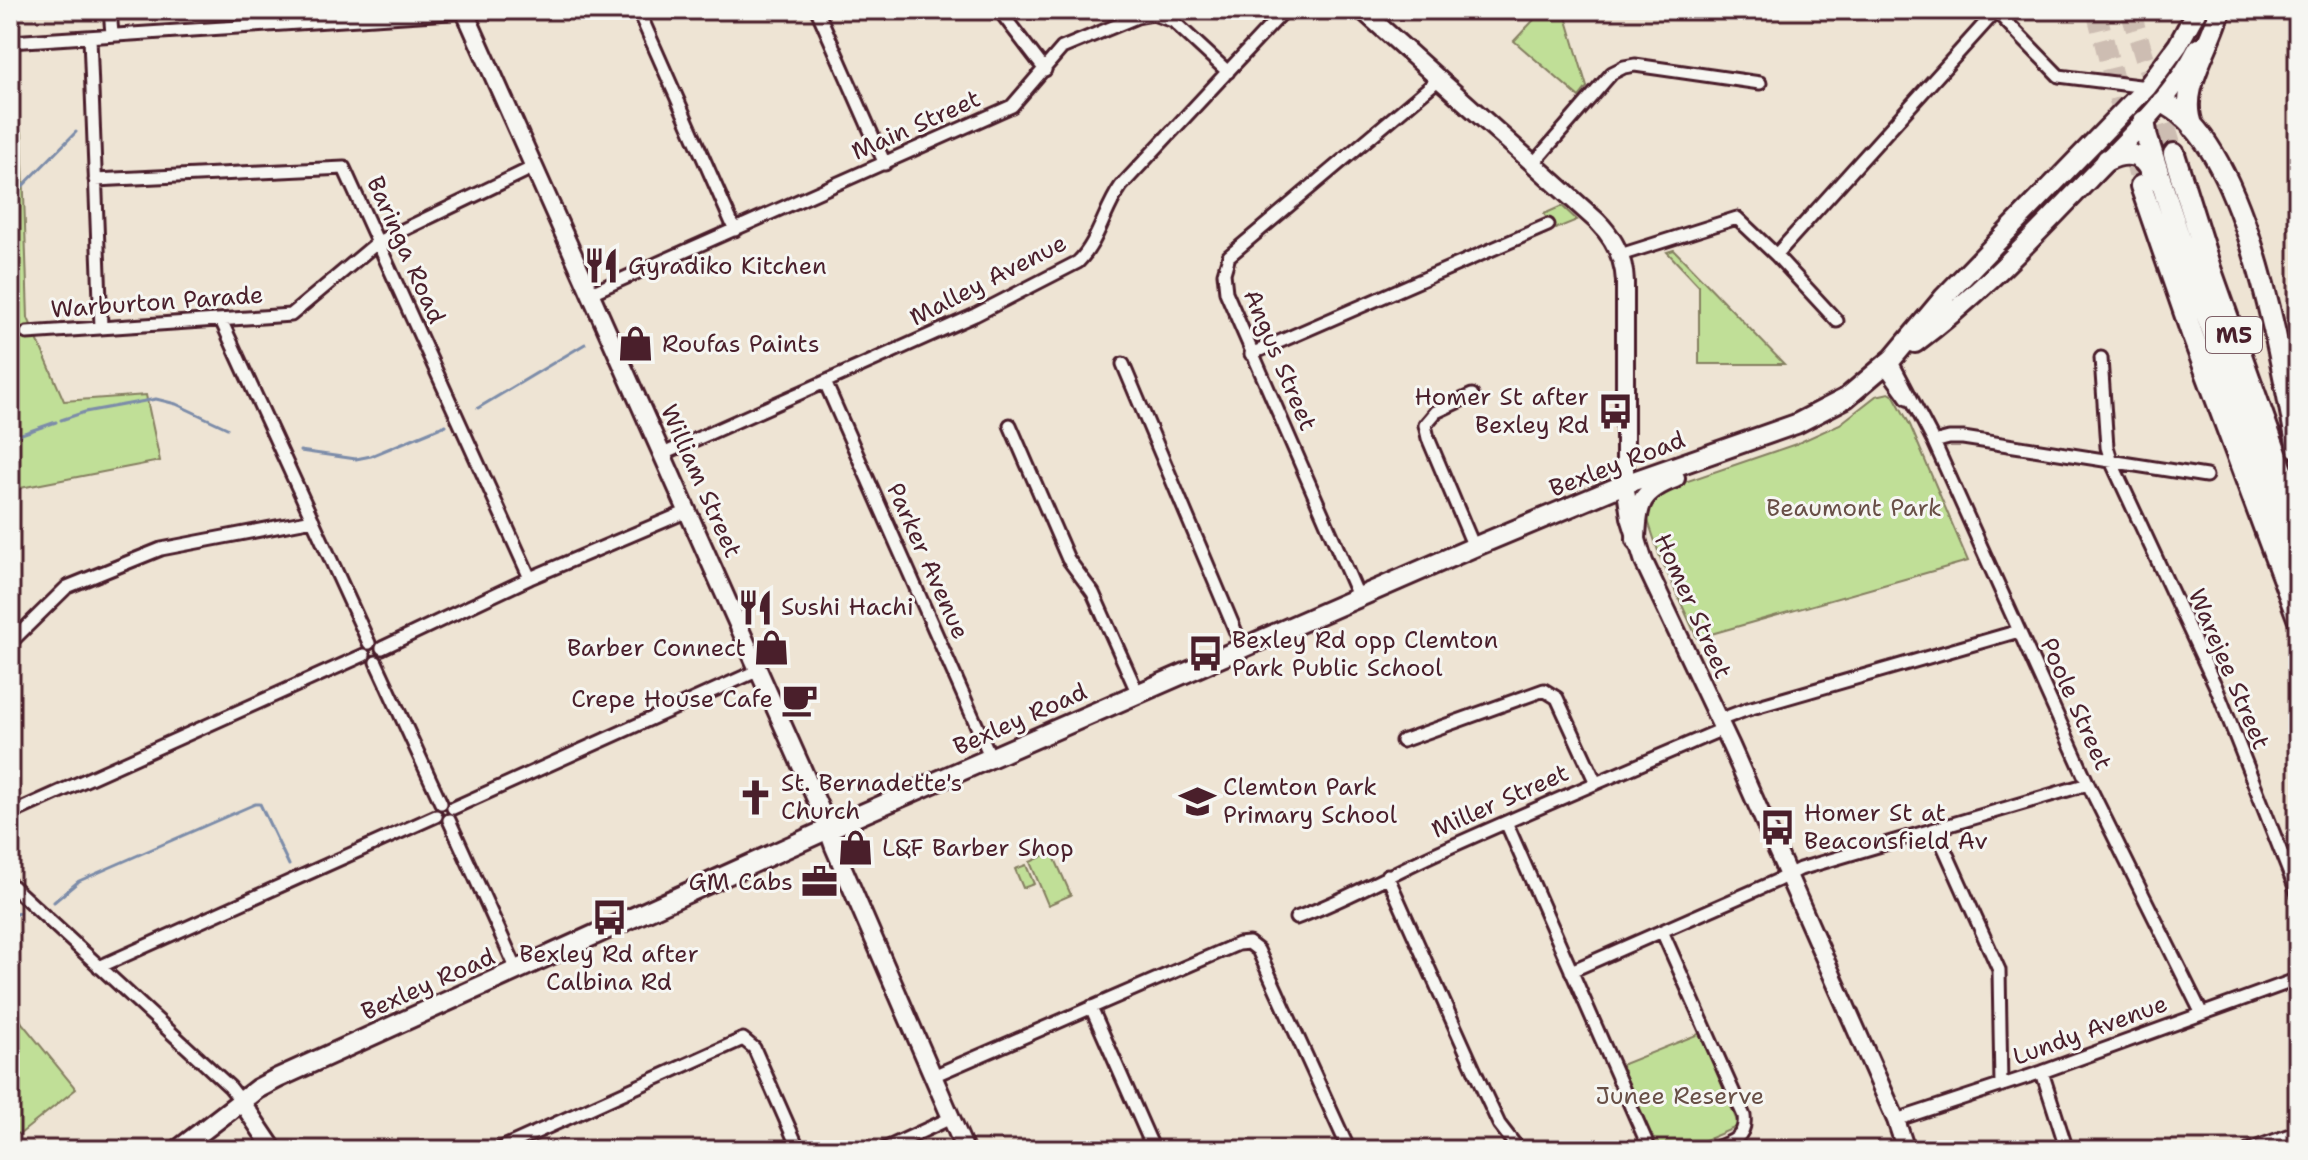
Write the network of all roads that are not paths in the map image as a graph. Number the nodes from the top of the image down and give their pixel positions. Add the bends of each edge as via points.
1 (110, 10) edge
2 (638, 10) edge
3 (817, 10) edge
4 (999, 10) edge
5 (1285, 10) edge
6 (1362, 10) edge
7 (2197, 10) edge
8 (465, 11) edge
9 (1996, 11) edge
10 (2215, 16) edge
11 (112, 34) junction
12 (90, 37) junction
13 (10, 42) edge
14 (1045, 70) junction
15 (1228, 72) junction
16 (1439, 79) junction
17 (1760, 83) dead end
18 (2144, 104) junction
19 (2194, 129) junction
20 (2174, 154) tunnel mouth
21 (2107, 160) junction
22 (885, 164) junction
23 (1533, 164) junction
24 (534, 167) junction
25 (95, 180) junction
26 (2141, 186) tunnel mouth
27 (2167, 202) junction
28 (1548, 225) dead end
29 (735, 230) junction
30 (378, 242) junction
31 (1620, 255) junction
32 (1776, 255) junction
33 (591, 293) junction
34 (221, 320) junction
35 (1837, 321) dead end
36 (101, 327) junction
37 (27, 333) dead end
38 (1251, 354) junction
39 (2101, 358) dead end
40 (1889, 361) junction
41 (1123, 364) dead end
42 (825, 382) junction
43 (1472, 395) dead end
44 (1010, 425) dead end
45 (1934, 442) junction
46 (2298, 448) edge
47 (663, 454) junction
48 (1710, 454) junction
49 (2112, 463) junction
50 (2206, 476) dead end
51 (1625, 484) junction
52 (688, 511) junction
53 (2298, 515) edge
54 (313, 520) junction
55 (1636, 540) junction
56 (1474, 547) junction
57 (2298, 566) edge
58 (530, 578) junction
59 (1359, 598) junction
60 (2298, 618) edge
61 (2019, 631) junction
62 (10, 643) edge
63 (369, 643) junction
64 (382, 648) junction
65 (1243, 649) junction
66 (364, 655) junction
67 (376, 662) junction
68 (759, 670) junction
69 (1138, 694) junction
70 (1721, 724) junction
71 (1402, 741) dead end
72 (991, 758) junction
73 (1596, 783) junction
74 (2088, 784) junction
75 (441, 803) junction
76 (453, 808) junction
77 (10, 814) edge
78 (436, 816) junction
79 (449, 820) junction
80 (1506, 822) junction
81 (827, 829) junction
82 (1936, 830) junction
83 (1387, 875) junction
84 (1788, 875) junction
85 (10, 884) edge
86 (2298, 895) edge
87 (1296, 918) dead end
88 (1662, 931) junction
89 (99, 967) junction
90 (517, 970) junction
91 (1571, 971) junction
92 (2298, 979) edge
93 (1091, 1007) junction
94 (2201, 1012) junction
95 (2042, 1072) junction
96 (933, 1076) junction
97 (2001, 1085) junction
98 (241, 1101) junction
99 (951, 1118) junction
100 (1896, 1120) junction
101 (2298, 1132) edge
102 (178, 1150) edge
103 (274, 1150) edge
104 (497, 1150) edge
105 (799, 1150) edge
106 (882, 1150) edge
107 (965, 1150) edge
108 (1154, 1150) edge
109 (1349, 1150) edge
110 (1519, 1150) edge
111 (1650, 1150) edge
112 (1710, 1150) edge
113 (1906, 1150) edge
114 (2067, 1150) edge
115 (2249, 1150) edge

1 - 11 street
2 - 29 street
3 - 22 street
4 - 14 street
5 - 15 street, Malley Avenue
6 - 16 street, Homer Street
7 - 18 main road, Bexley Road
8 - 11 street
8 - 24 street, William Street
9 - 18 street via 2059,76
9 - 32 street
10 - 18 main road, Bexley Road via 2191,62
10 - 19 highway via 2188,98
11 - 12 street
12 - 13 street
12 - 25 street
14 - 15 street, Main Street via 1062,48 1153,14 1173,21
14 - 22 street, Main Street via 1012,106
15 - 42 street, Malley Avenue via 1121,186 1091,249 1078,262
16 - 23 street, Homer Street
16 - 38 street, Angus Street via 1229,256 1226,292
17 - 23 street via 1624,67
18 - 19 highway via 2179,113
18 - 21 main road, Bexley Road
18 - 27 highway
18 - 40 main road, Bexley Road via 1944,297
19 - 46 highway via 2218,165 2246,229
20 - 53 highway, M5
21 - 27 highway via 2122,154 2139,157
21 - 40 main road, Bexley Road via 1971,296
22 - 29 street, Main Street
23 - 31 street, Homer Street via 1604,227
24 - 30 street, Warburton Parade
24 - 33 street, William Street
25 - 30 street, Baringa Road via 344,168
25 - 36 street
26 - 60 highway, M5
27 - 57 highway
28 - 38 street
29 - 33 street, Main Street
30 - 34 street, Warburton Parade via 291,315
30 - 58 street, Baringa Road
31 - 32 street via 1737,218
31 - 51 street, Homer Street via 1625,282
32 - 35 street
33 - 47 street, William Street
34 - 36 street, Warburton Parade
34 - 54 street
36 - 37 street, Warburton Parade
38 - 59 street, Angus Street
39 - 49 street, Warejee Street
40 - 45 street, Poole Street
40 - 48 main road, Bexley Road via 1822,412
41 - 65 street
42 - 47 street, Malley Avenue
42 - 72 street, Parker Avenue
43 - 56 street via 1436,412 1425,425
44 - 69 street via 1068,559 1093,593
45 - 49 street via 1963,438
45 - 61 street, Poole Street
47 - 52 street, William Street
48 - 51 main road, Bexley Road
48 - 55 main road via 1694,469 1647,493
49 - 50 street
49 - 86 street, Warejee Street via 2216,687
51 - 55 street, Homer Street
51 - 56 main road, Bexley Road
52 - 58 street
52 - 68 street, William Street
54 - 62 street via 161,549 67,587
54 - 63 street
55 - 70 street, Homer Street
56 - 59 main road, Bexley Road
58 - 64 street
59 - 65 main road, Bexley Road
61 - 70 street, Miller Street via 1748,709
61 - 74 street, Poole Street
63 - 64 street
63 - 66 street
64 - 67 street
65 - 69 main road, Bexley Road
66 - 67 street
66 - 77 street
67 - 75 street
68 - 76 street
68 - 81 street, William Street
69 - 72 main road, Bexley Road
70 - 73 street, Miller Street
70 - 84 street, Homer Street
71 - 73 street via 1544,690 1557,698
72 - 81 main road, Bexley Road
73 - 80 street, Miller Street
74 - 82 street
74 - 94 street, Poole Street
75 - 76 street
75 - 78 street
76 - 79 street
78 - 79 street
78 - 89 street
79 - 90 street
80 - 83 street, Miller Street
80 - 91 street
81 - 90 main road, Bexley Road
81 - 96 street, William Street
82 - 84 street
82 - 97 street via 1999,970
83 - 87 street, Miller Street via 1333,905
83 - 110 street via 1499,1124
84 - 88 street
84 - 100 street, Homer Street
85 - 89 street
88 - 91 street
88 - 112 street via 1744,1116 1737,1139
89 - 98 street
90 - 98 main road, Bexley Road via 278,1078
91 - 111 street
92 - 94 street, Lundy Avenue
93 - 96 street
93 - 108 street
93 - 109 street via 1249,943 1258,950
94 - 95 street, Lundy Avenue
95 - 97 street, Lundy Avenue
95 - 114 street
96 - 99 street, William Street
97 - 100 street, Lundy Avenue
98 - 102 main road, Bexley Road
98 - 103 street
99 - 106 street
99 - 107 street, William Street
100 - 113 street, Homer Street
101 - 115 street
104 - 105 street via 743,1039 754,1048

